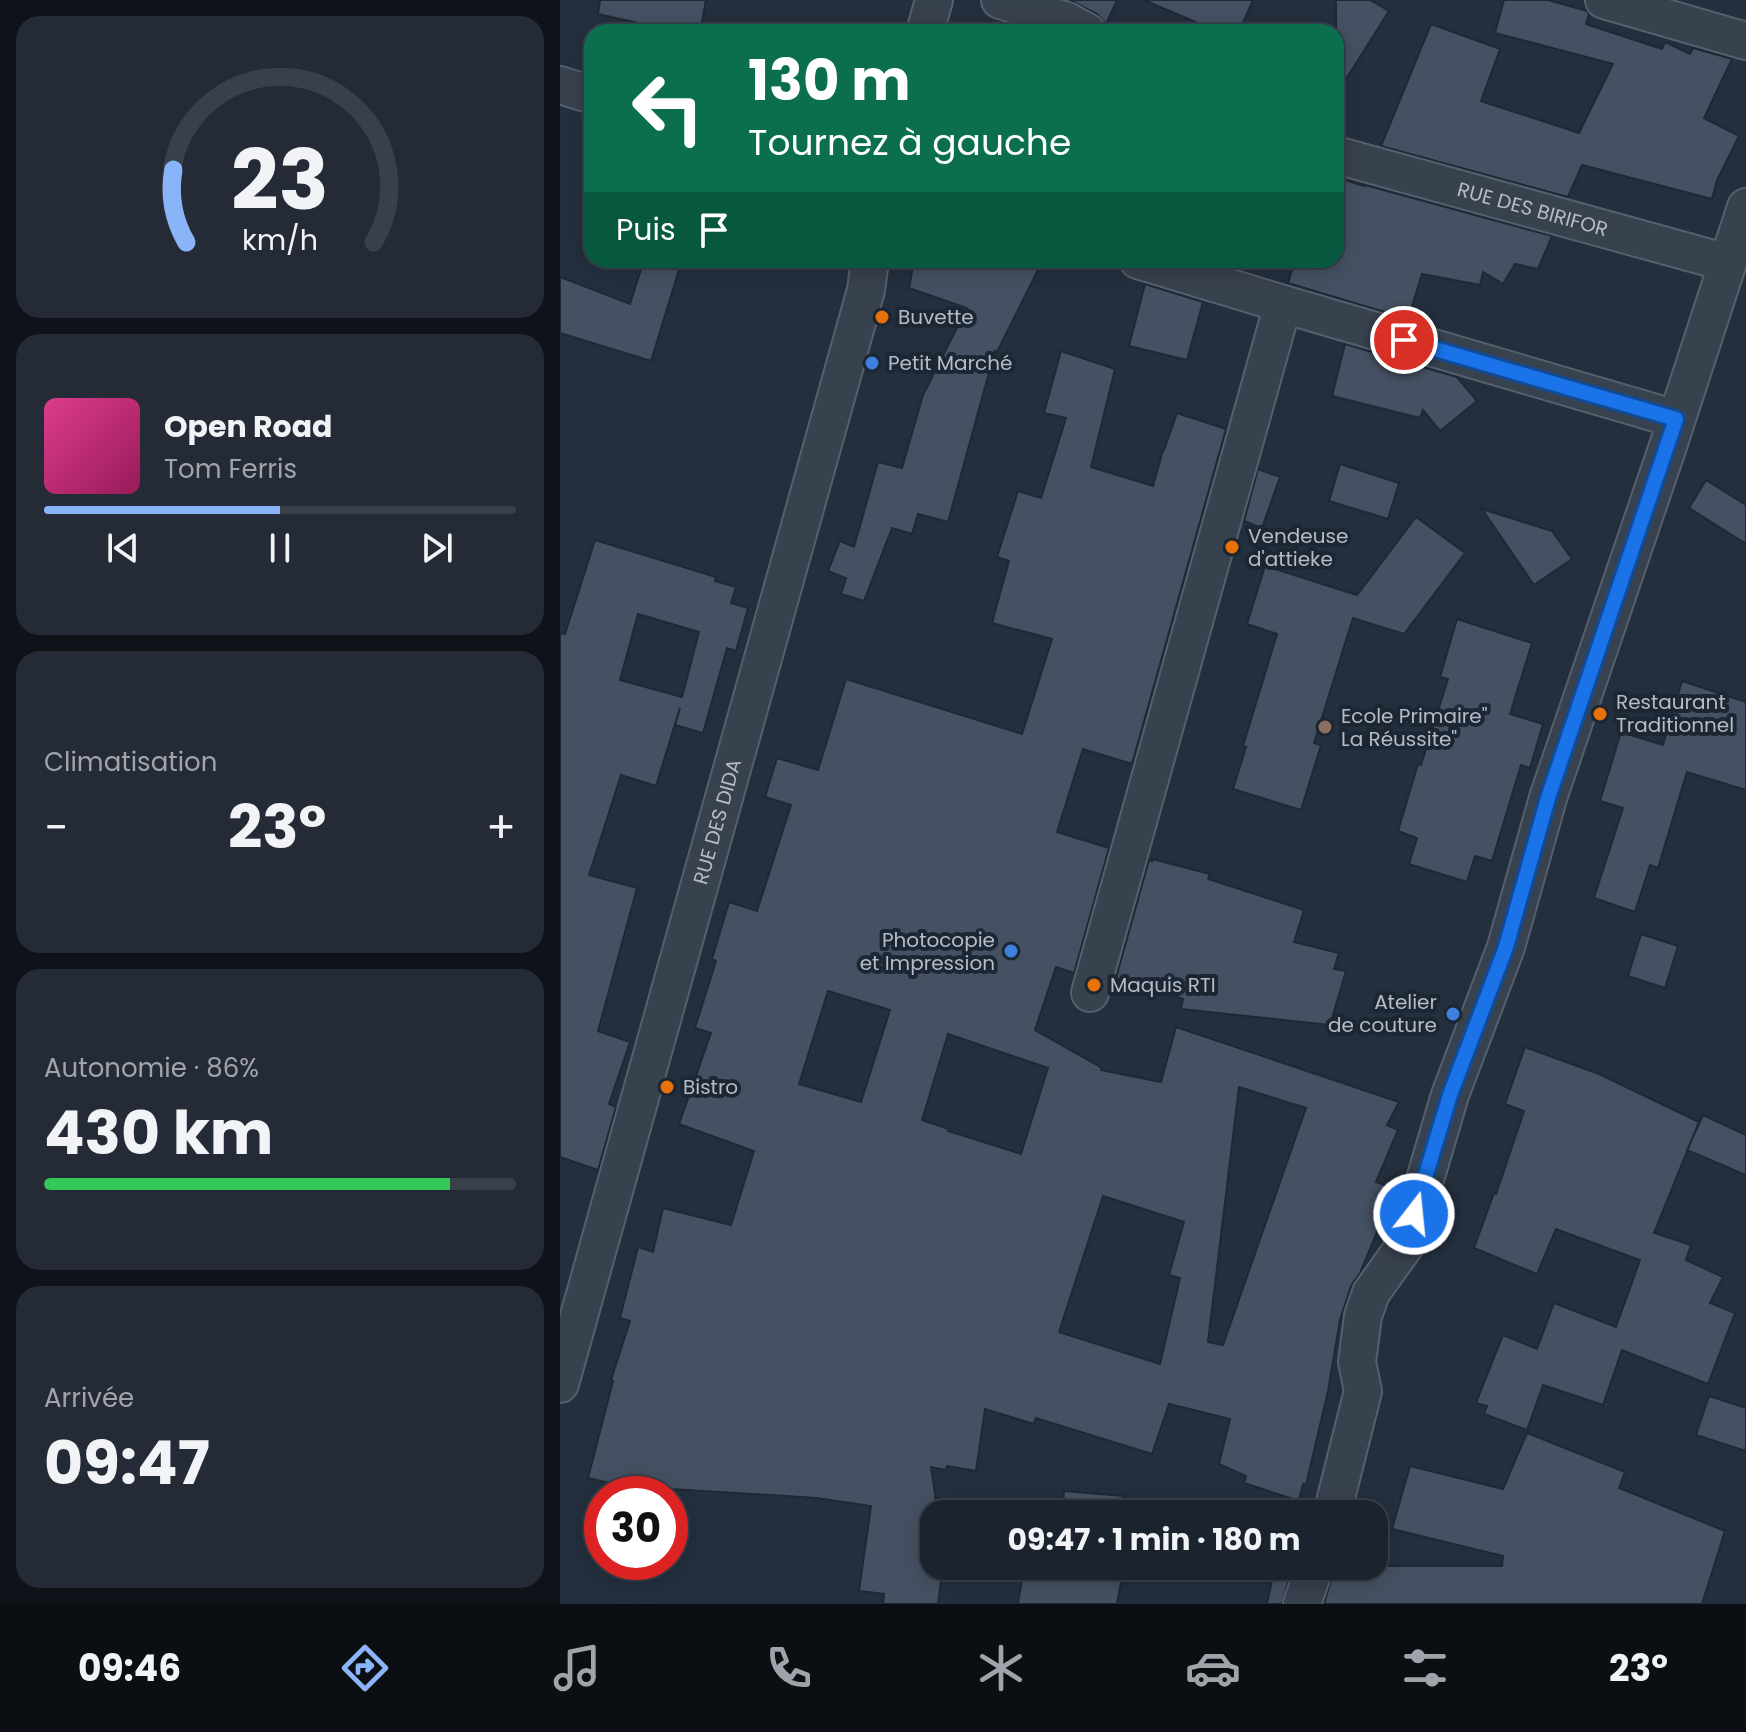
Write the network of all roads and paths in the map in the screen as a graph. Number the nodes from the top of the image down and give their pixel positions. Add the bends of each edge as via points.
1 (934, 0) edge
2 (1000, 0) edge
3 (1604, 0) edge
4 (927, 24) edge
5 (1072, 24) edge
6 (1746, 41) edge
7 (560, 85) edge
8 (584, 92) edge
9 (1344, 157) edge
10 (1746, 207) edge
11 (1728, 263) junction
12 (869, 268) edge
13 (1164, 268) edge
14 (1283, 304) junction
15 (1676, 419) junction
16 (1090, 993) dead end
17 (560, 1384) edge
18 (1336, 1500) edge
19 (1310, 1580) edge
20 (1302, 1604) edge

1 - 4 street
2 - 5 street
3 - 6 street
7 - 8 street
9 - 11 street, RUE DES BIRIFOR
10 - 11 street
11 - 15 street
12 - 17 street, RUE DES DIDA
13 - 14 street
14 - 15 street
14 - 16 street
15 - 18 street via 1548,798 1506,947 1450,1095 1406,1244 1371,1293 1363,1316 1357,1362 1363,1391
19 - 20 street

